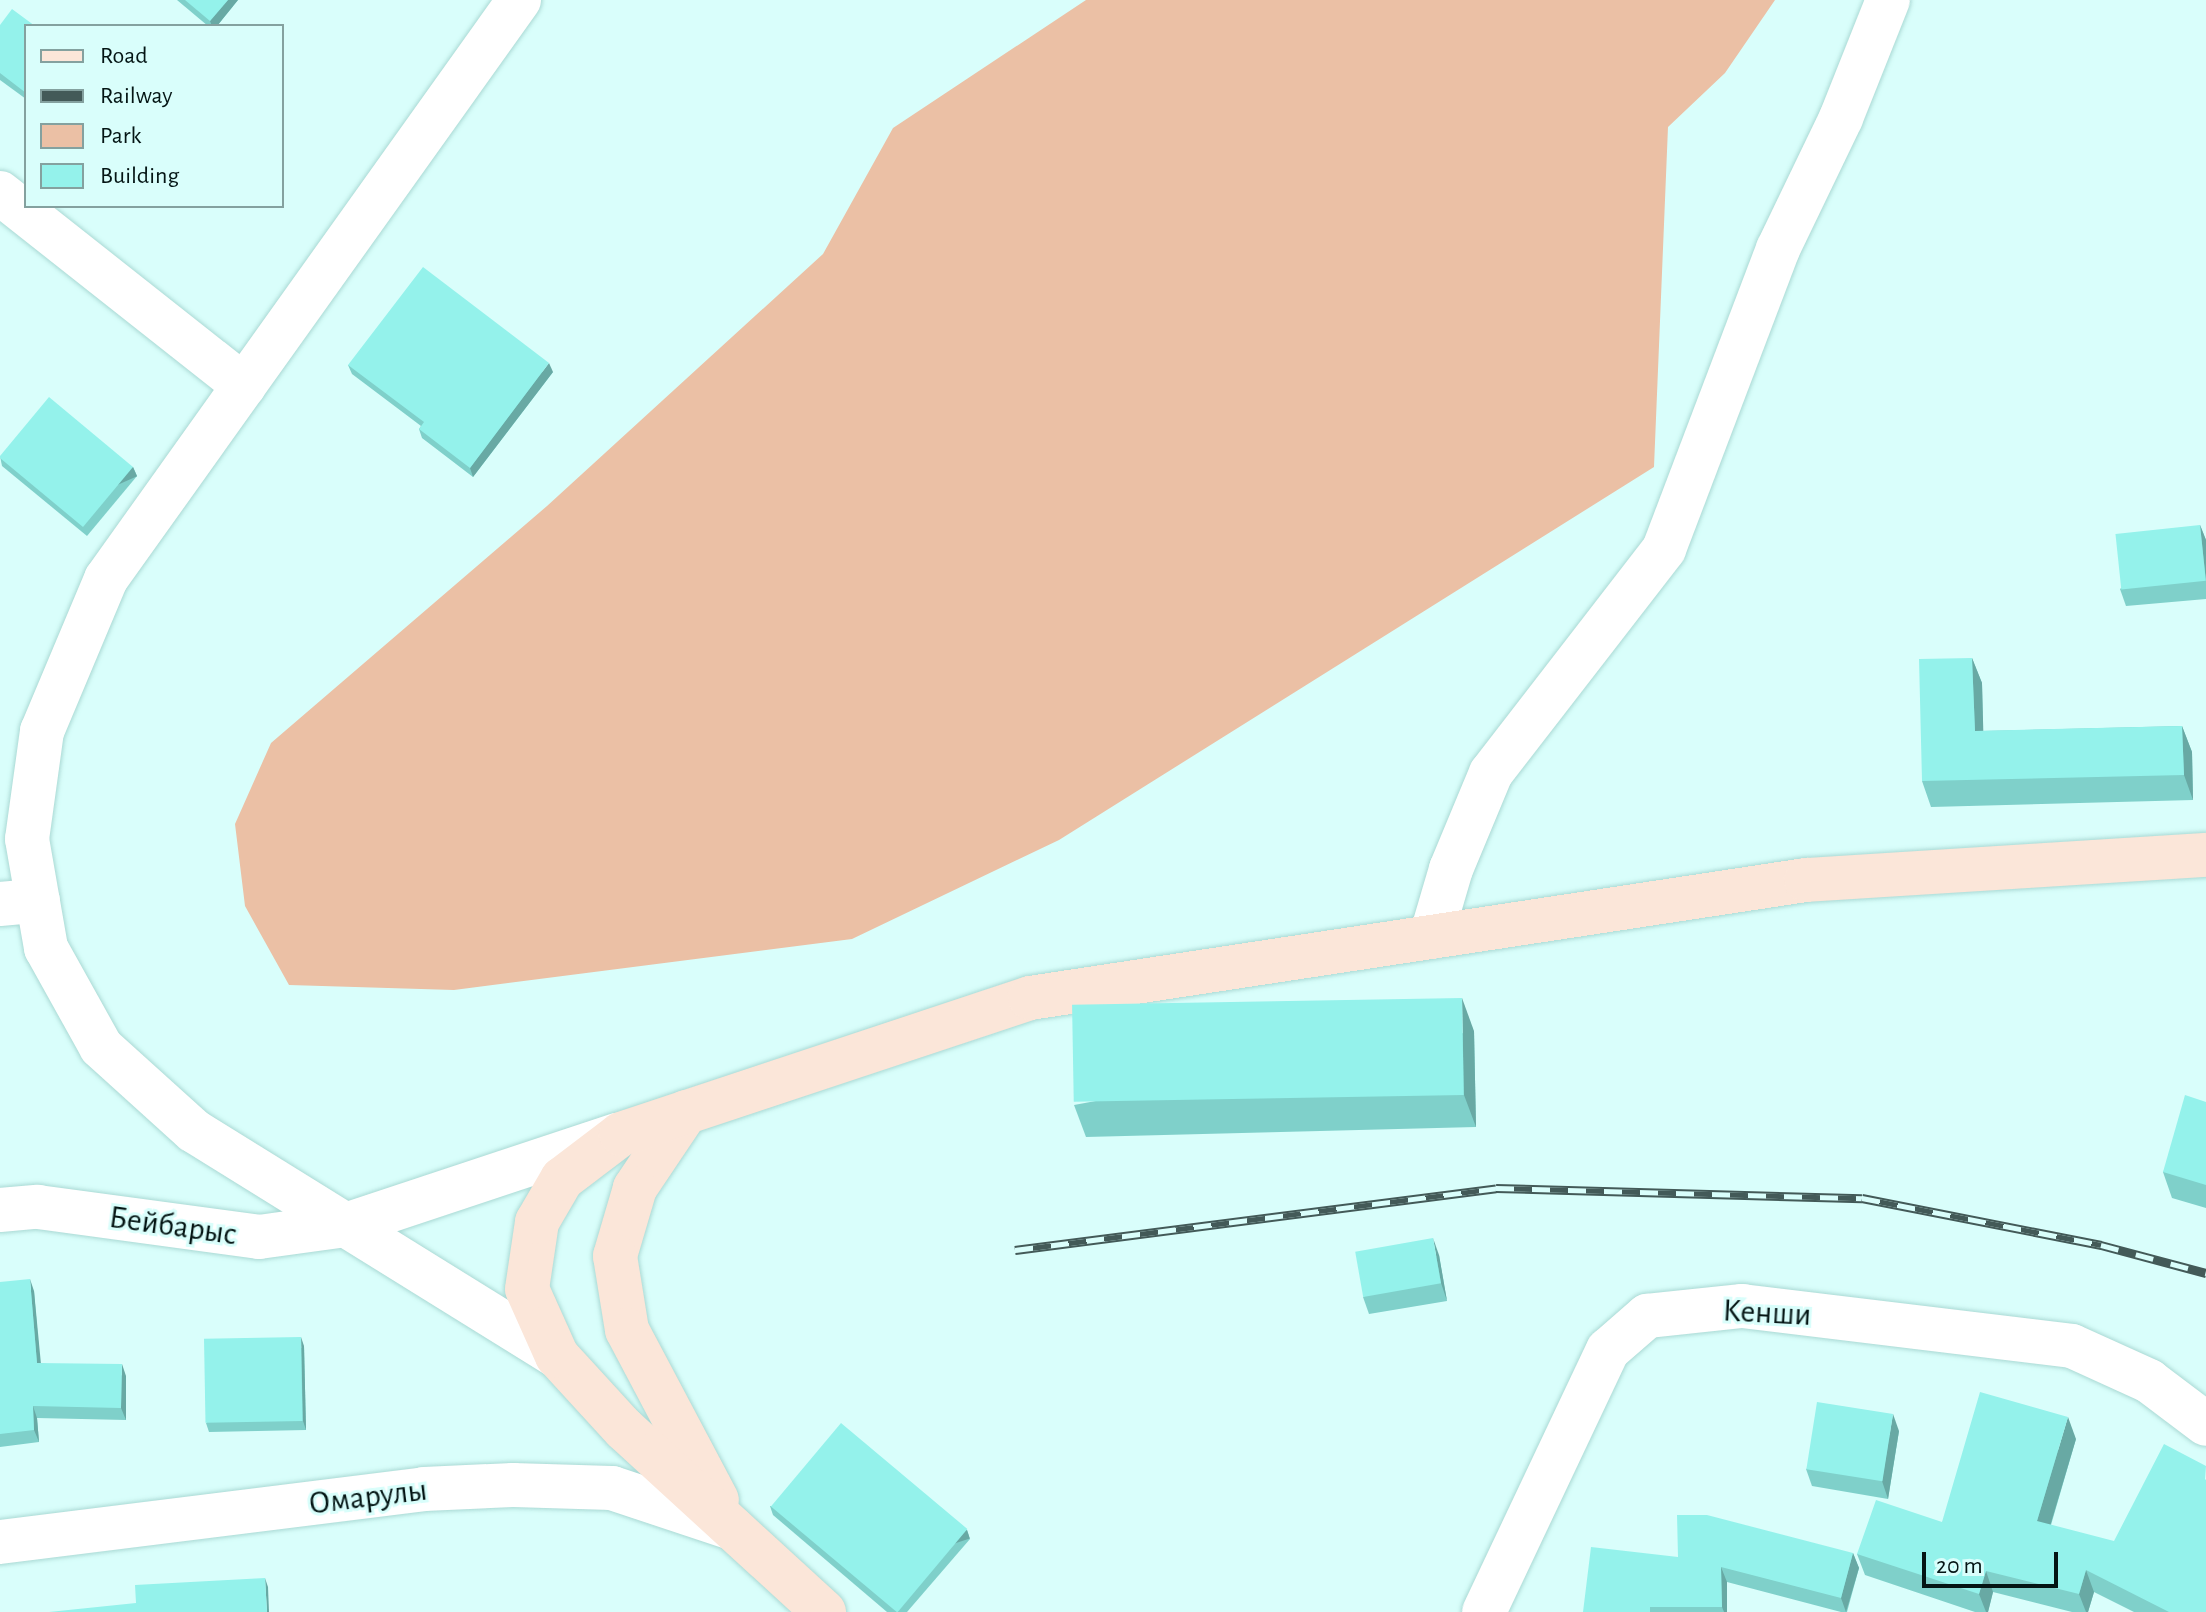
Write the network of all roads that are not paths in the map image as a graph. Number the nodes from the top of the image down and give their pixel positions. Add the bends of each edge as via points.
1 (519, 0) edge
2 (1888, 0) edge
3 (0, 193) edge
4 (244, 386) junction
5 (2206, 855) edge
6 (19, 902) edge
7 (1431, 937) junction
8 (686, 1112) junction
9 (621, 1134) junction
10 (0, 1210) edge
11 (346, 1225) junction
12 (557, 1356) junction
13 (2206, 1424) edge
14 (732, 1528) junction
15 (0, 1542) edge
16 (824, 1612) edge
17 (1484, 1612) edge

1 - 4 street
2 - 7 street via 1841,118 1778,249 1664,549 1491,773 1451,869
3 - 4 street
4 - 6 street via 106,579 42,731
5 - 7 main road via 1806,880
6 - 11 street via 101,1047 194,1131
7 - 8 main road via 1030,998
8 - 9 main road
8 - 14 main road via 635,1188 615,1256 627,1330
9 - 11 street, Бейбарыс
9 - 12 main road via 562,1179 537,1222 527,1289
10 - 11 street, Бейбарыс via 38,1207 259,1237
11 - 12 street
12 - 14 main road via 624,1429
13 - 17 street, Кенши via 2149,1381 2072,1346 1742,1306 1647,1316 1608,1350
14 - 15 street, Омарулы via 612,1488 513,1485 424,1489
14 - 16 main road

